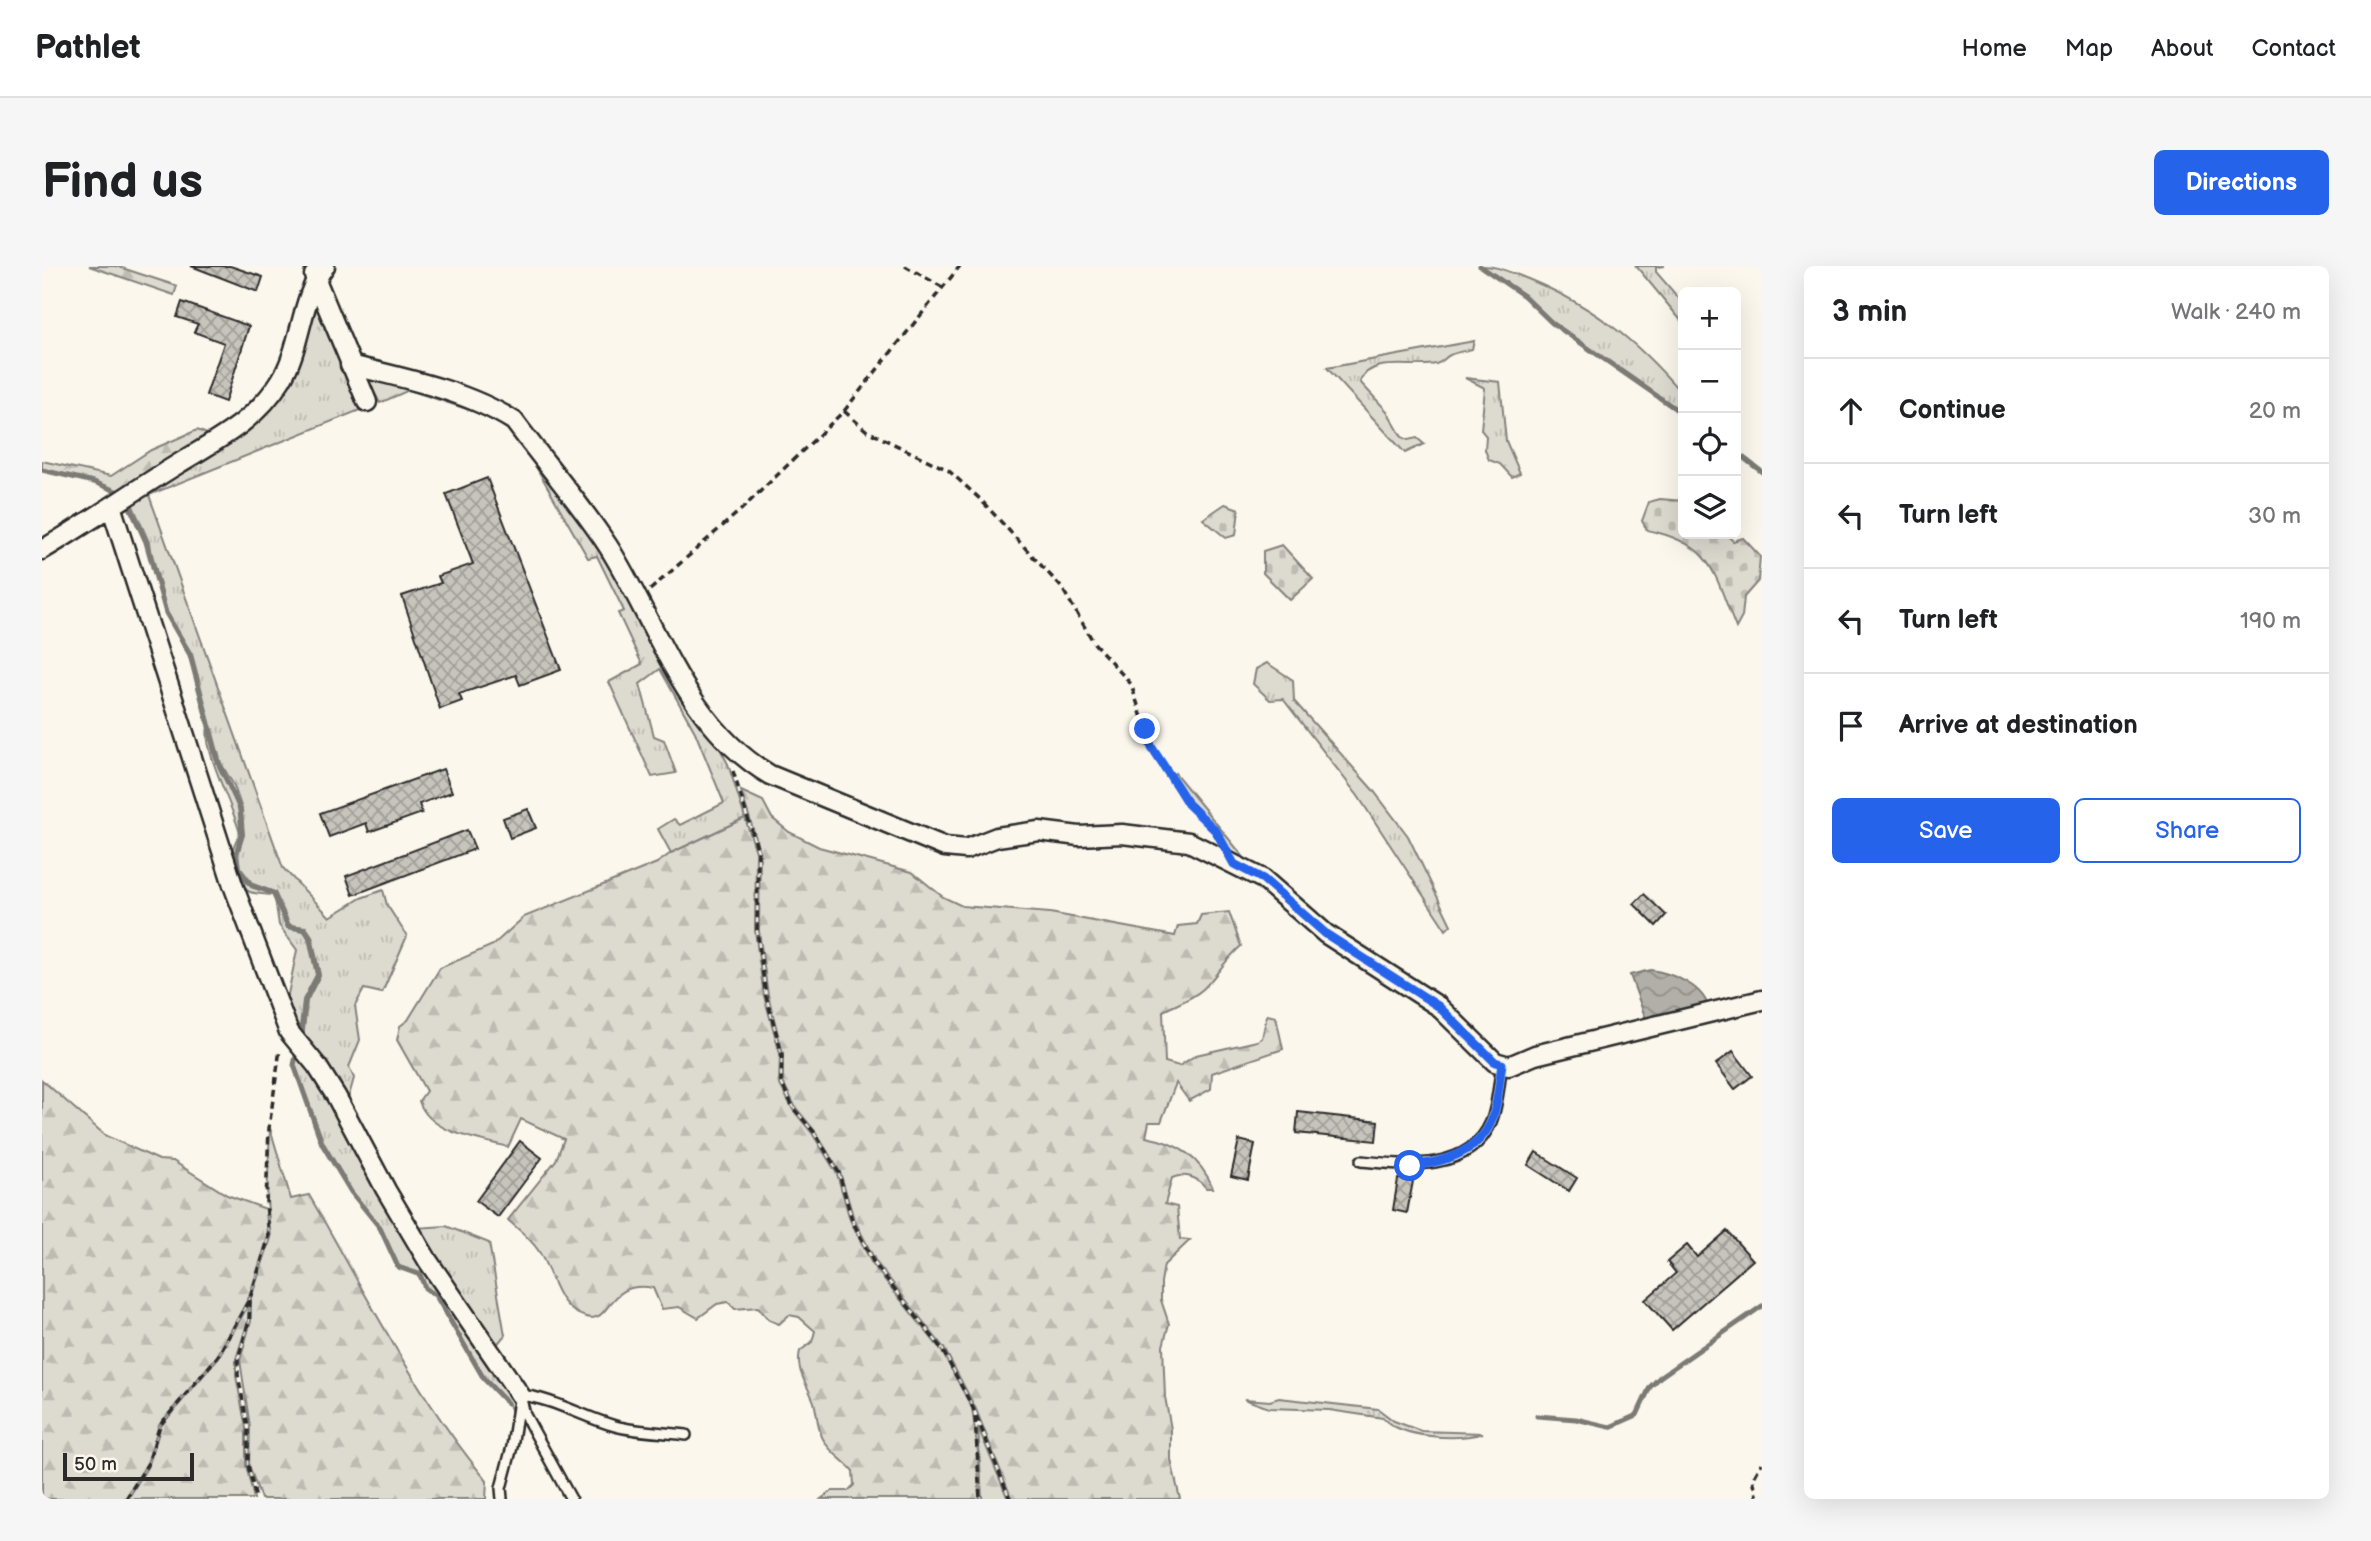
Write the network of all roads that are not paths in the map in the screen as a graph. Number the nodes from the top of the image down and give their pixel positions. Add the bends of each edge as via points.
1 (316, 270) edge
2 (350, 365) junction
3 (367, 402) dead end
4 (111, 509) junction
5 (42, 550) edge
6 (1762, 1000) edge
7 (1502, 1064) junction
8 (1361, 1161) dead end
9 (520, 1395) junction
10 (686, 1435) dead end
11 (502, 1499) edge
12 (571, 1499) edge

1 - 2 street
1 - 4 street via 303,323 281,380 251,417
2 - 3 street
2 - 7 street via 414,381 496,410 514,421 607,545 707,722 744,760 769,775 944,847 966,849 998,837 1039,831 1189,842 1263,879 1326,934 1438,1006
4 - 5 street
4 - 9 street via 233,885 289,1032 336,1096 428,1261
6 - 7 street via 1535,1055 1509,1066
7 - 8 lane via 1491,1124 1471,1147 1432,1164
9 - 10 lane via 536,1396 618,1427
9 - 11 lane
9 - 12 lane via 524,1415

